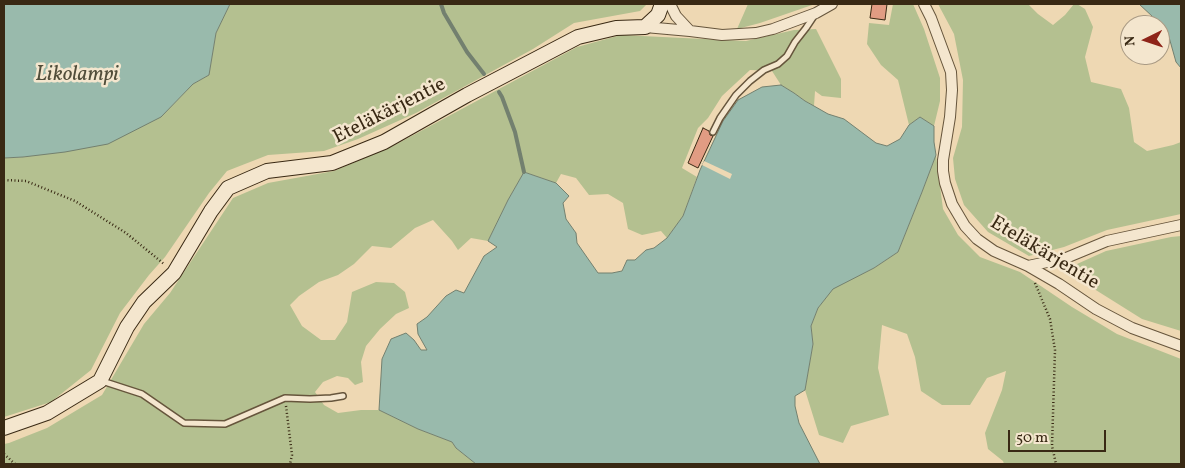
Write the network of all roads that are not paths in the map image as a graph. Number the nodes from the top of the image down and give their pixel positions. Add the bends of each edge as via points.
1 (662, 4) edge
2 (670, 4) edge
3 (832, 4) edge
4 (924, 4) edge
5 (816, 13) junction
6 (644, 27) junction
7 (690, 31) junction
8 (713, 132) dead end
9 (1181, 225) edge
10 (1028, 266) junction
11 (1181, 346) edge
12 (100, 381) junction
13 (343, 396) dead end
14 (4, 428) edge

1 - 6 street via 658,15
2 - 7 street
3 - 5 street, Eteläkärjentie
4 - 10 street, Eteläkärjentie via 951,72 950,117 943,171 952,204 976,239
5 - 7 street, Eteläkärjentie via 756,33 722,35
5 - 8 lane via 787,56 764,70 736,95
6 - 7 street, Eteläkärjentie
6 - 12 street, Eteläkärjentie via 616,28 578,37 384,142 332,163 267,172 228,188 174,273 144,302 127,327
9 - 10 street via 1107,241 1066,258
10 - 11 street, Eteläkärjentie via 1132,328
12 - 13 lane via 142,394 184,423 225,424 285,398
12 - 14 street via 47,413

